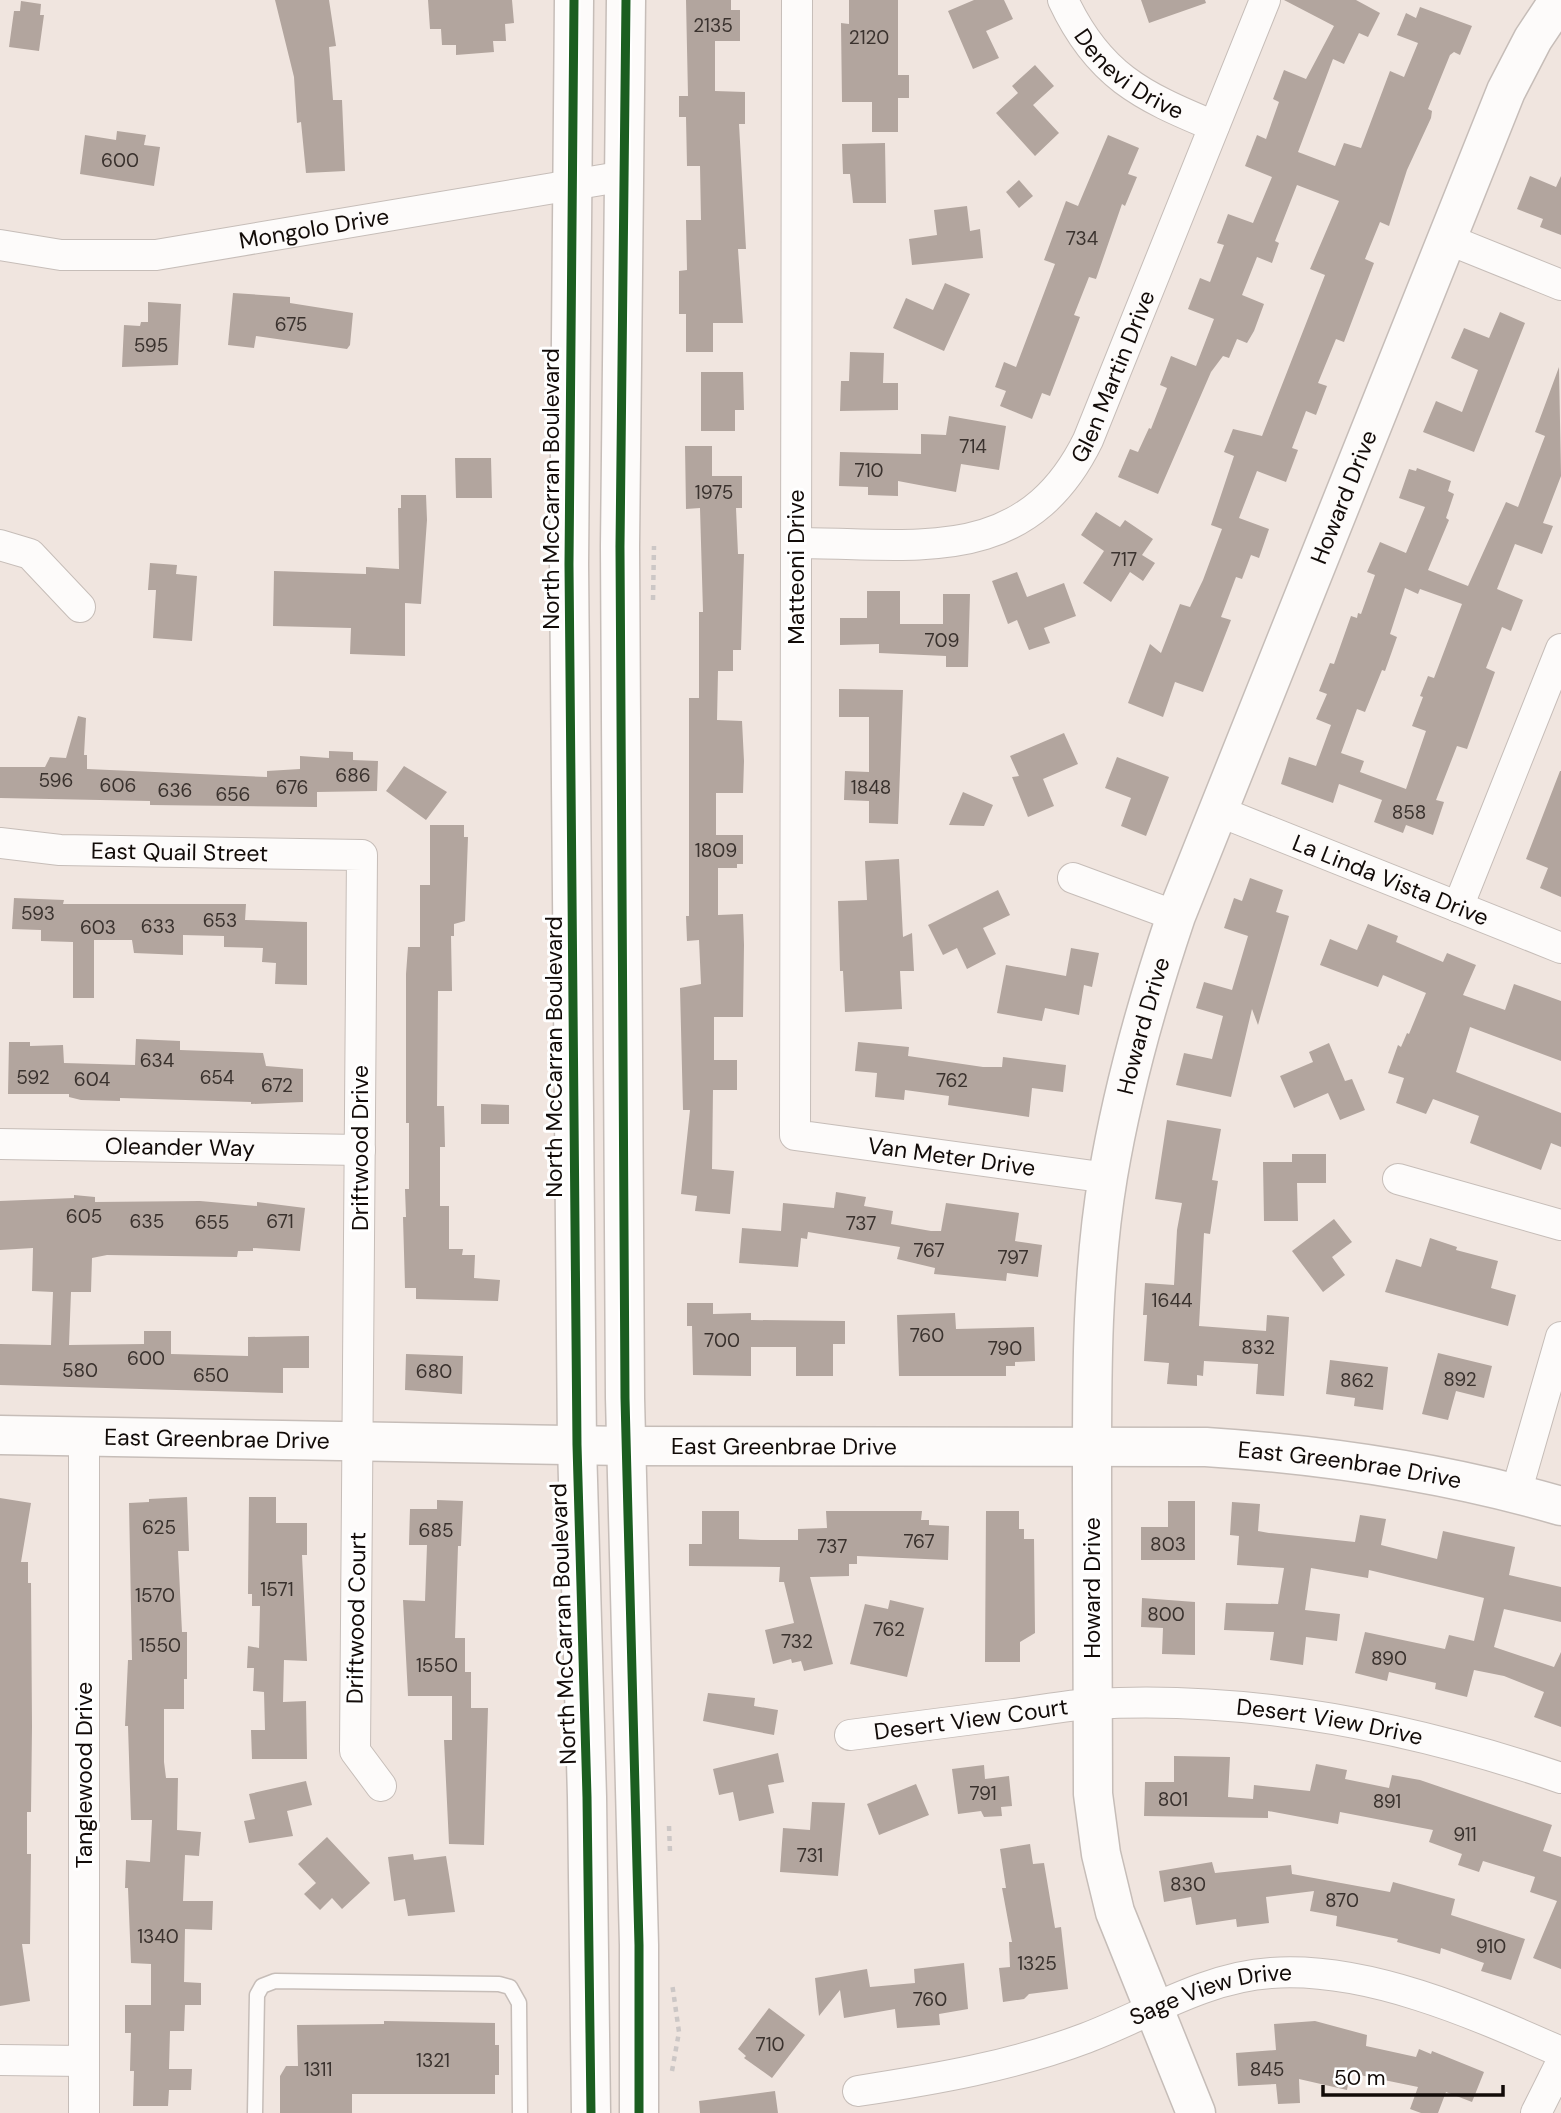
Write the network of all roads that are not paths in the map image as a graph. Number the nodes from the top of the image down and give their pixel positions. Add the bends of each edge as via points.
1 (574, 0) edge
2 (626, 0) edge
3 (797, 0) edge
4 (1063, 0) edge
5 (1265, 0) edge
6 (1559, 0) edge
7 (1214, 126) junction
8 (625, 176) junction
9 (574, 184) junction
10 (1447, 239) junction
11 (0, 245) edge
12 (1561, 285) edge
13 (796, 543) junction
14 (0, 545) edge
15 (80, 607) dead end
16 (1561, 649) edge
17 (1218, 811) junction
18 (0, 843) edge
19 (362, 855) joint
20 (1073, 878) dead end
21 (1458, 907) junction
22 (1176, 916) junction
23 (1561, 948) edge
24 (795, 1135) joint
25 (0, 1144) edge
26 (360, 1150) junction
27 (1108, 1178) junction
28 (1398, 1179) dead end
29 (1561, 1225) edge
30 (1561, 1337) edge
31 (0, 1435) edge
32 (84, 1436) junction
33 (359, 1440) junction
34 (576, 1445) junction
35 (1092, 1445) junction
36 (625, 1446) junction
37 (1516, 1493) junction
38 (1561, 1506) edge
39 (1092, 1704) junction
40 (850, 1735) dead end
41 (1561, 1778) edge
42 (381, 1786) dead end
43 (1153, 2010) junction
44 (1561, 2053) edge
45 (0, 2060) edge
46 (84, 2061) junction
47 (1561, 2063) edge
48 (859, 2091) dead end
49 (84, 2113) edge
50 (255, 2113) edge
51 (520, 2113) edge
52 (591, 2113) edge
53 (639, 2113) edge
54 (1196, 2113) edge
55 (1536, 2113) edge

1 - 9 main road, North McCarran Boulevard
2 - 8 main road
3 - 13 street, Matteoni Drive
4 - 7 street, Denevi Drive via 1097,57 1122,81 1150,100
5 - 7 street, Glen Martin Drive
6 - 10 main road, Howard Drive via 1506,91
7 - 13 street, Glen Martin Drive via 1088,440 1057,489 1009,527 953,543
8 - 9 street, Mongolo Drive
8 - 36 main road via 620,561
9 - 11 street, Mongolo Drive via 156,255 61,255
9 - 34 main road, North McCarran Boulevard via 569,564
10 - 12 street
10 - 17 main road, Howard Drive
13 - 24 street, Matteoni Drive
14 - 15 street via 30,554
16 - 21 street
17 - 21 street, La Linda Vista Drive
17 - 22 main road, Howard Drive
18 - 19 street, East Quail Street via 60,850
19 - 26 street, Driftwood Drive
20 - 22 street
21 - 23 street, La Linda Vista Drive
22 - 27 main road, Howard Drive via 1125,1086
24 - 27 street, Van Meter Drive
25 - 26 street, Oleander Way
26 - 33 street, Driftwood Drive
27 - 35 main road, Howard Drive via 1097,1265
28 - 29 street
30 - 37 street
31 - 32 main road, East Greenbrae Drive
32 - 33 main road, East Greenbrae Drive
32 - 46 street, Tanglewood Drive
33 - 34 main road, East Greenbrae Drive
33 - 42 street, Driftwood Court via 355,1751
34 - 36 main road, East Greenbrae Drive
34 - 52 main road, North McCarran Boulevard
35 - 36 main road, East Greenbrae Drive
35 - 37 main road, East Greenbrae Drive via 1299,1453 1391,1466
35 - 39 main road, Howard Drive
36 - 53 main road via 639,1945
37 - 38 main road, East Greenbrae Drive
39 - 40 street, Desert View Court
39 - 41 street, Desert View Drive via 1198,1705 1355,1722 1443,1741
39 - 43 main road, Howard Drive via 1093,1794 1101,1854 1115,1912
43 - 44 street, Sage View Drive via 1232,1979 1307,1972 1418,1996
43 - 48 street, Sage View Drive via 1020,2060
43 - 54 main road, Howard Drive
45 - 46 street
46 - 49 street, Tanglewood Drive
47 - 55 street
50 - 51 lane via 257,1995 262,1986 275,1981 510,1987 519,2003

